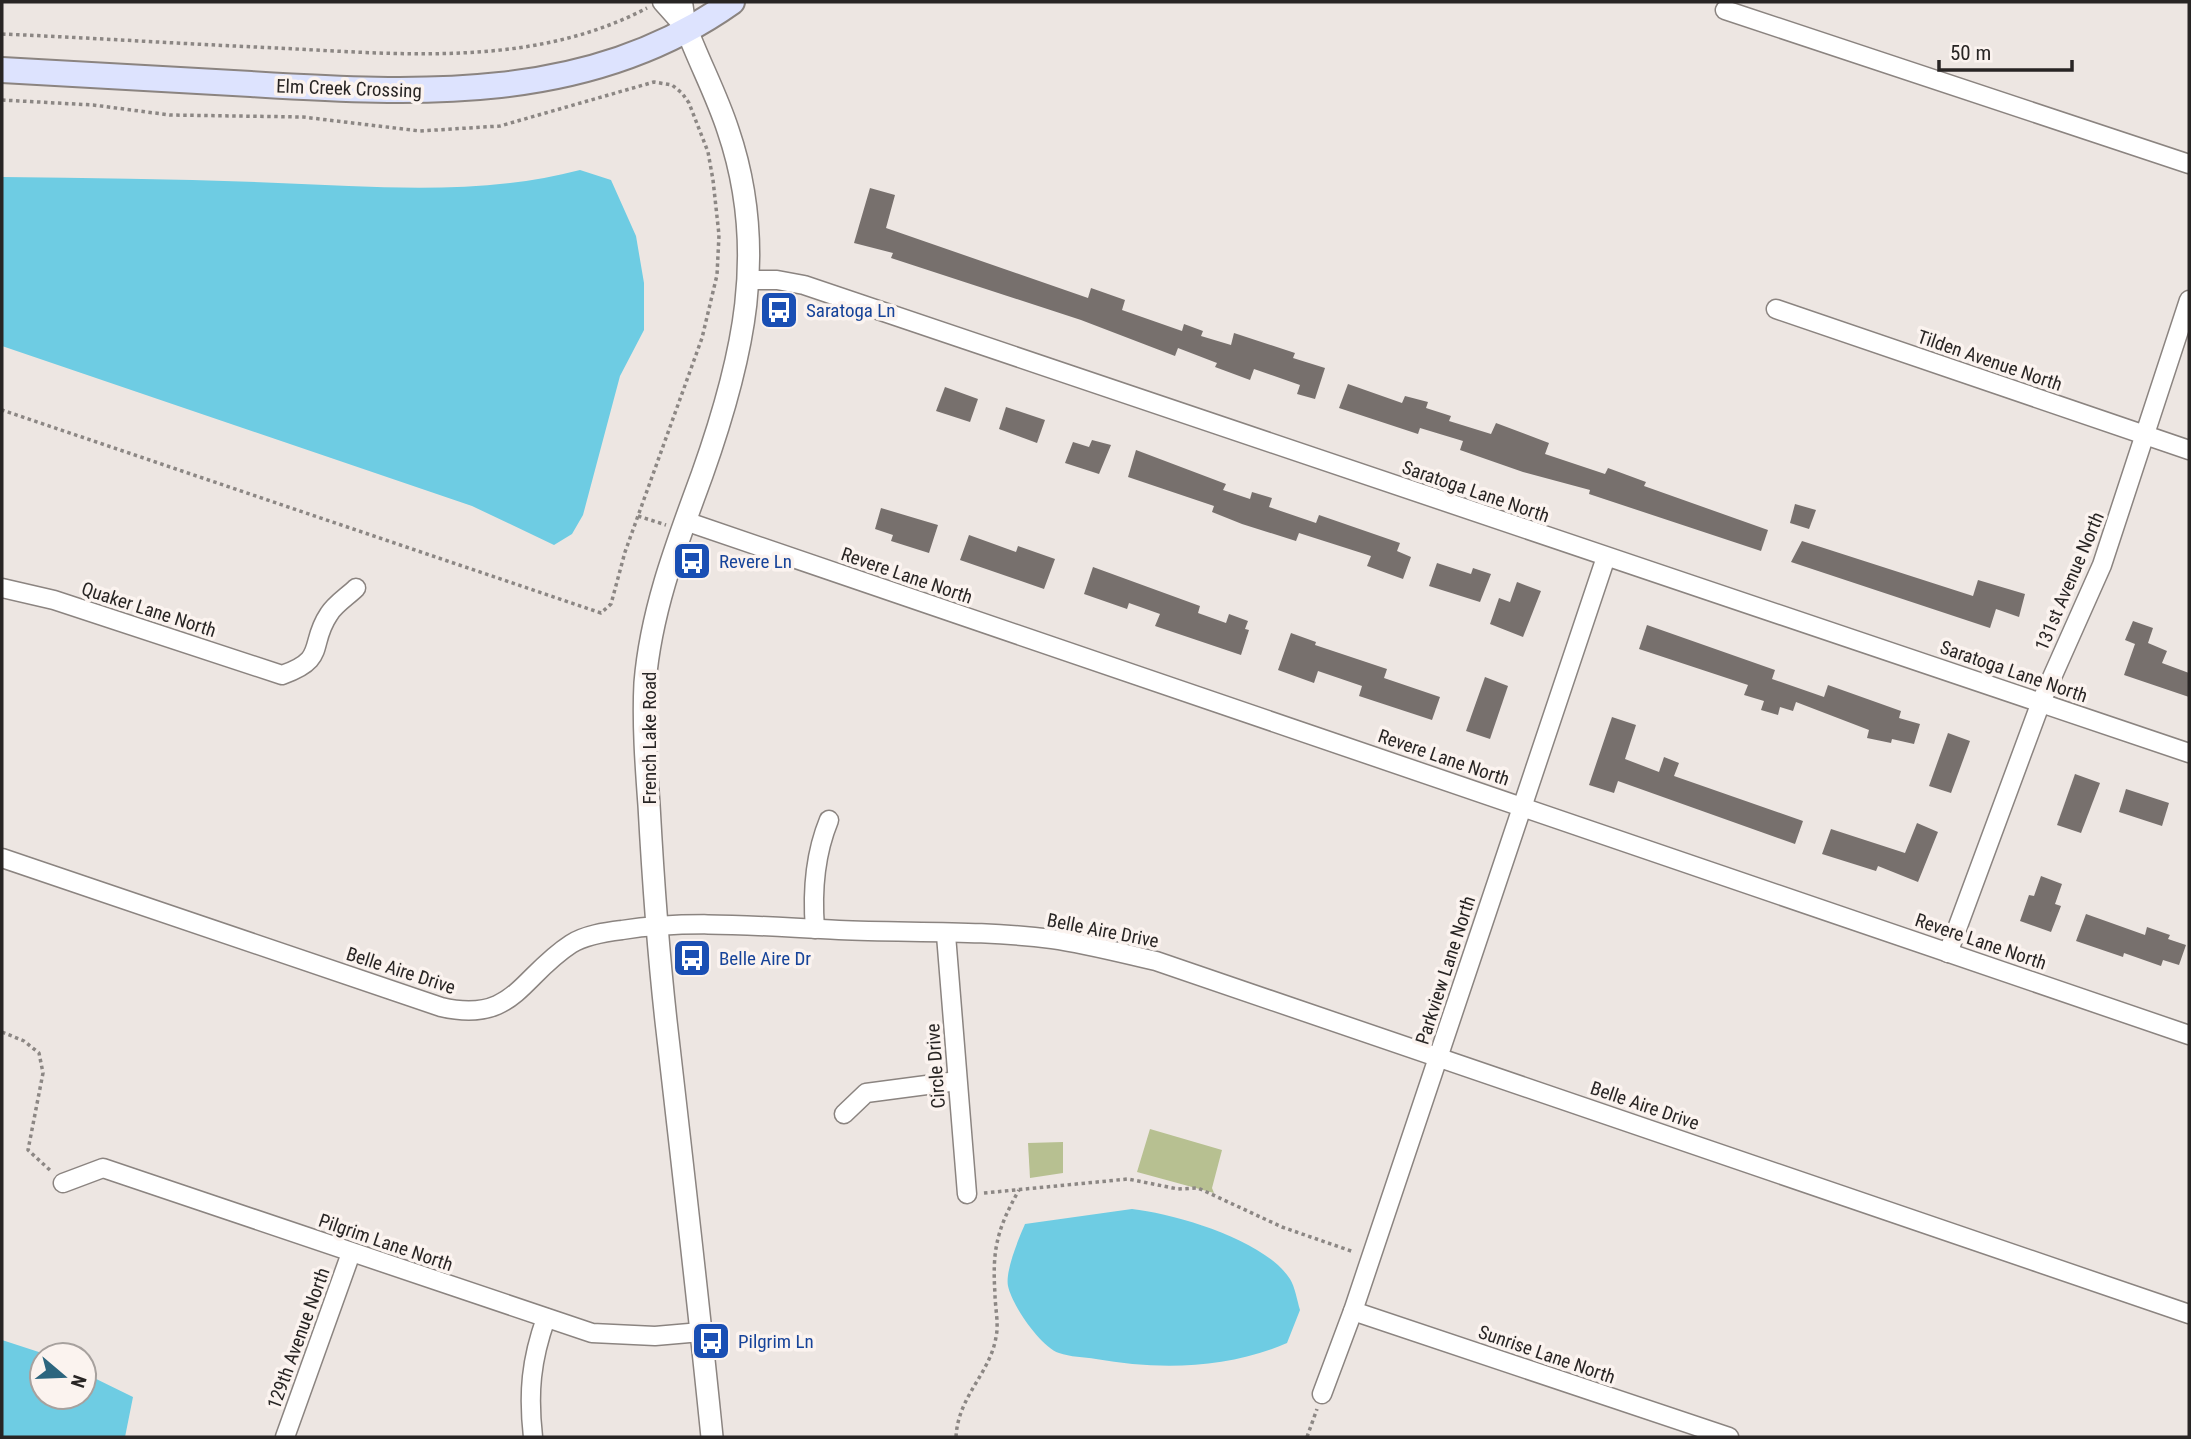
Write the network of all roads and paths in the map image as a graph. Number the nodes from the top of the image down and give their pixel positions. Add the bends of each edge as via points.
1 (662, 2) edge
2 (683, 2) edge
3 (732, 2) edge
4 (643, 10) dead end
5 (1725, 10) dead end
6 (687, 30) junction
7 (2, 34) edge
8 (2, 70) edge
9 (2, 100) edge
10 (2189, 164) edge
11 (748, 280) junction
12 (2189, 300) edge
13 (1776, 309) dead end
14 (2, 410) edge
15 (2146, 435) junction
16 (2189, 450) edge
17 (638, 516) junction
18 (683, 526) junction
19 (1606, 557) junction
20 (356, 587) dead end
21 (2, 588) edge
22 (2041, 702) junction
23 (2189, 753) edge
24 (1522, 805) junction
25 (829, 820) dead end
26 (2, 858) edge
27 (656, 927) junction
28 (815, 929) junction
29 (946, 934) junction
30 (1948, 953) junction
31 (2, 1032) edge
32 (2189, 1035) edge
33 (1438, 1057) junction
34 (957, 1081) junction
35 (844, 1114) dead end
36 (63, 1182) joint
37 (1019, 1191) junction
38 (967, 1194) joint
39 (351, 1253) junction
40 (1369, 1258) junction
41 (1353, 1311) junction
42 (2189, 1314) edge
43 (546, 1318) junction
44 (701, 1332) junction
45 (1322, 1394) joint
46 (285, 1437) edge
47 (533, 1437) edge
48 (712, 1437) edge
49 (956, 1437) edge
50 (1307, 1437) edge
51 (1729, 1437) edge

1 - 6 street
2 - 6 street
3 - 6 main road
4 - 7 path via 541,43 461,55
5 - 10 street
6 - 8 main road, Elm Creek Crossing via 646,50 571,73 444,91 378,92
6 - 11 street, French Lake Road via 715,93 739,167 750,244
9 - 17 path via 170,115 303,117 398,130 470,130 524,121 642,84 672,85 690,103 708,152 718,205 720,256 702,338
11 - 18 street, French Lake Road via 739,359
11 - 19 street, Saratoga Lane North via 804,285
12 - 15 street, 131st Avenue North
13 - 15 street, Tilden Avenue North
14 - 17 path via 601,613 611,604
15 - 16 street, Tilden Avenue North
15 - 22 street, 131st Avenue North via 2102,565
17 - 18 path
18 - 24 street, Revere Lane North
18 - 27 street, French Lake Road via 654,619 645,683
19 - 22 street, Saratoga Lane North
19 - 24 street, Parkview Lane North
20 - 21 street, Quaker Lane North via 328,614 314,657 282,675 54,600
22 - 23 street, Saratoga Lane North
22 - 30 street, 131st Avenue North
24 - 30 street, Revere Lane North
24 - 33 street, Parkview Lane North
25 - 28 street via 820,842
26 - 27 street, Belle Aire Drive via 454,1010 489,1009 508,1000 573,943 596,934
27 - 28 street, Belle Aire Drive
27 - 44 street, French Lake Road
28 - 29 street, Belle Aire Drive
29 - 33 street, Belle Aire Drive via 1050,939 1156,961
29 - 34 street, Circle Drive
30 - 32 street, Revere Lane North
31 - 36 path via 24,1041 39,1054 43,1073 28,1150
33 - 40 street, Parkview Lane North
33 - 42 street, Belle Aire Drive
34 - 35 street via 866,1093
34 - 38 street, Circle Drive
36 - 39 street, Pilgrim Lane North via 103,1168
37 - 38 path
37 - 40 path via 1128,1179 1178,1189 1198,1188 1282,1227
37 - 49 path via 1001,1222 992,1257 996,1337 966,1396
39 - 43 street, Pilgrim Lane North
39 - 46 street, 129th Avenue North
40 - 41 street, Parkview Lane North
41 - 45 street, Parkview Lane North
41 - 51 street, Sunrise Lane North
43 - 44 street, Pilgrim Lane North via 618,1336
43 - 47 street via 530,1376
44 - 48 street, French Lake Road
45 - 50 path

